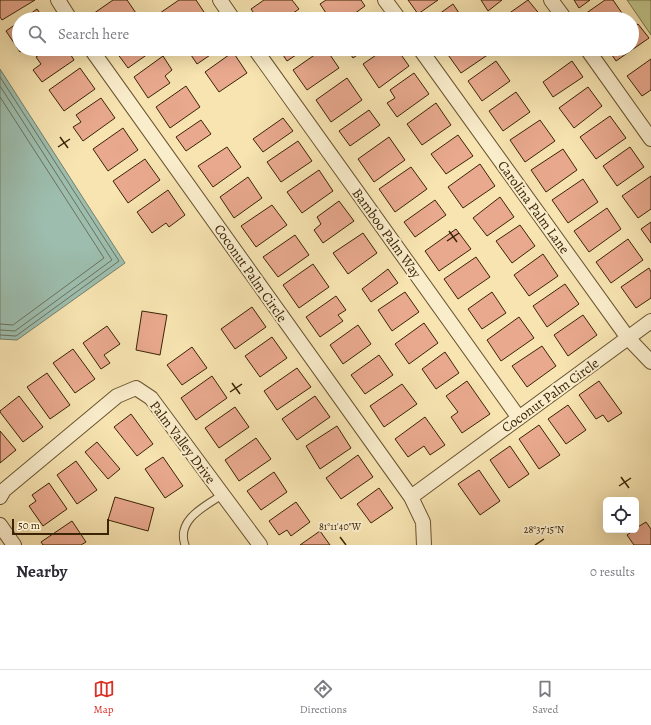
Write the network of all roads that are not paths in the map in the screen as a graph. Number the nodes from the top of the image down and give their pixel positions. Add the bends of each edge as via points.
1 (58, 0) edge
2 (220, 0) edge
3 (385, 0) edge
4 (551, 0) edge
5 (66, 12) edge
6 (228, 12) edge
7 (394, 12) edge
8 (560, 12) edge
9 (96, 56) edge
10 (260, 56) edge
11 (425, 56) edge
12 (591, 56) edge
13 (651, 139) edge
14 (651, 321) edge
15 (628, 338) junction
16 (651, 362) edge
17 (519, 418) junction
18 (222, 494) junction
19 (0, 497) edge
20 (411, 497) junction
21 (0, 525) edge
22 (14, 545) edge
23 (185, 545) edge
24 (260, 545) edge
25 (424, 545) edge

1 - 5 street
2 - 6 street
3 - 7 street
4 - 8 street
9 - 20 street, Coconut Palm Circle
10 - 17 street, Bamboo Palm Way
11 - 15 street, Carolina Palm Lane
12 - 13 street
14 - 15 street, Coconut Palm Circle
15 - 16 street, Carolina Palm Lane
15 - 17 street, Coconut Palm Circle
17 - 20 street, Coconut Palm Circle
18 - 19 street, Palm Valley Drive via 151,398 136,388 117,396 4,490
18 - 23 lane via 187,522 183,532
18 - 24 street, Palm Valley Drive
20 - 25 street, Coconut Palm Circle via 423,522
21 - 22 street

